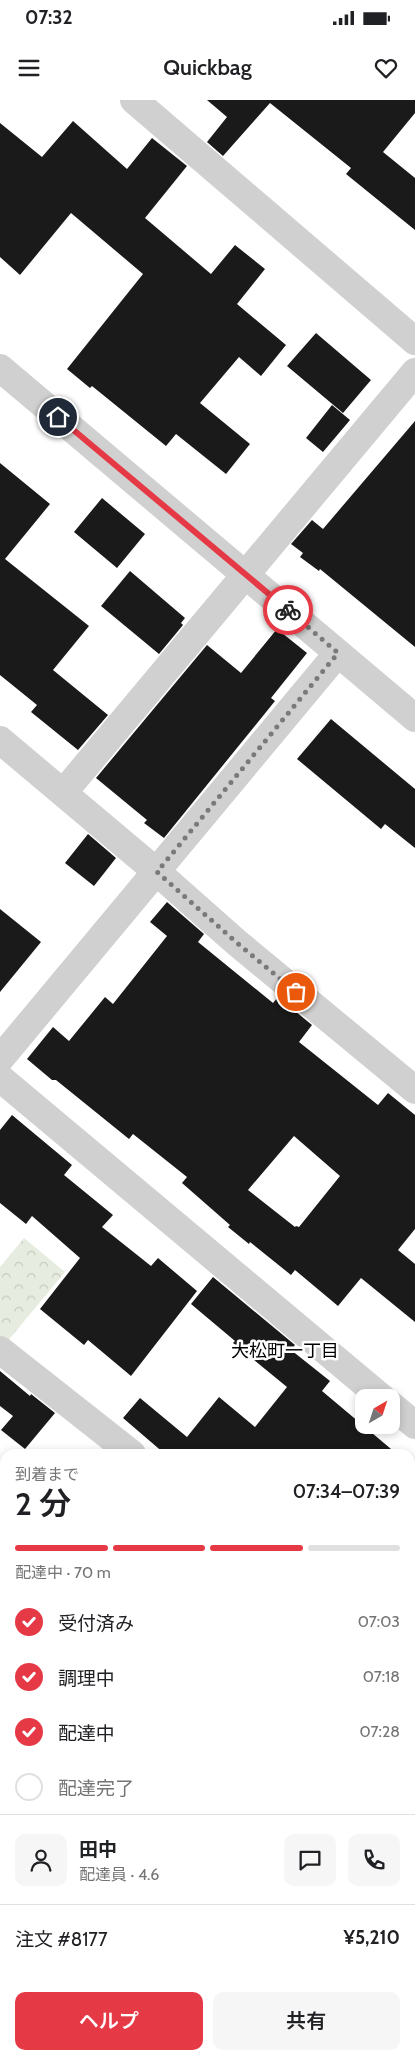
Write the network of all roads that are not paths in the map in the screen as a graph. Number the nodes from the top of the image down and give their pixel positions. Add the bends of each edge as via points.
1 (134, 100) edge
2 (415, 341) edge
3 (0, 368) edge
4 (415, 372) edge
5 (246, 574) junction
6 (338, 653) junction
7 (415, 718) edge
8 (0, 740) edge
9 (63, 793) junction
10 (157, 872) junction
11 (0, 1059) edge
12 (0, 1078) edge
13 (415, 1090) edge
14 (0, 1350) edge
15 (371, 1389) edge
16 (400, 1412) edge
17 (415, 1425) edge
18 (126, 1449) edge

1 - 2 street
3 - 5 street
4 - 5 street
5 - 6 street
5 - 9 street
6 - 7 street
6 - 10 street
8 - 9 street
9 - 10 street
10 - 11 street
10 - 13 street
12 - 15 street
14 - 18 street
16 - 17 street

